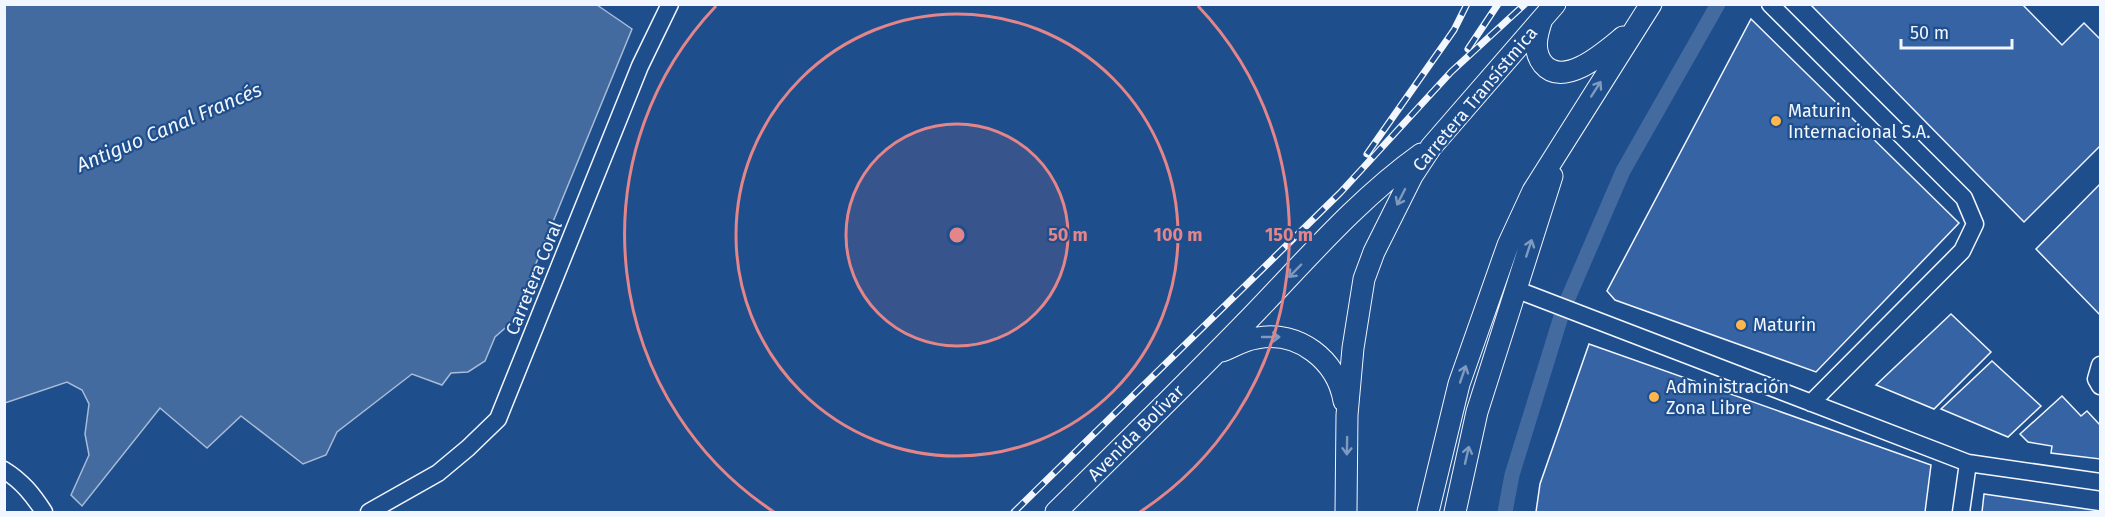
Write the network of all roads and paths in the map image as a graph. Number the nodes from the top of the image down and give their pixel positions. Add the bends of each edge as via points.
1 (670, 4) edge
2 (1651, 4) edge
3 (1770, 4) edge
4 (1549, 12) edge
5 (1637, 26) junction
6 (1565, 138) junction
7 (1431, 147) junction
8 (1515, 289) junction
9 (1216, 353) junction
10 (1811, 404) junction
11 (1347, 415) junction
12 (1968, 463) junction
13 (4, 470) edge
14 (2100, 482) edge
15 (44, 513) edge
16 (369, 513) edge
17 (1056, 513) edge
18 (1346, 513) edge
19 (1428, 513) edge
20 (1455, 513) edge
21 (1961, 513) edge

1 - 16 street, Carretera Coral via 640,66 498,419 438,473
2 - 5 main road
3 - 10 street via 1964,198 1975,224 1962,251
4 - 5 main road via 1536,40 1539,58 1546,67 1562,72 1586,65
4 - 7 main road, Carretera Transístmica
6 -> 5 main road
8 -> 6 main road
19 -> 6 main road via 1459,384 1508,245 1533,191
7 -> 9 main road, Avenida Bolívar via 1355,208
7 -> 11 main road, Carretera Transístmica via 1412,176 1364,279
8 - 10 street
20 -> 8 main road via 1477,412
9 -> 11 main road, Avenida Bolívar via 1255,338 1279,336 1313,349 1329,364 1342,387
9 - 17 main road, Avenida Bolívar
10 - 12 street
11 -> 18 main road, Carretera Transístmica
12 - 14 street
12 - 21 street
13 - 15 street via 30,490

